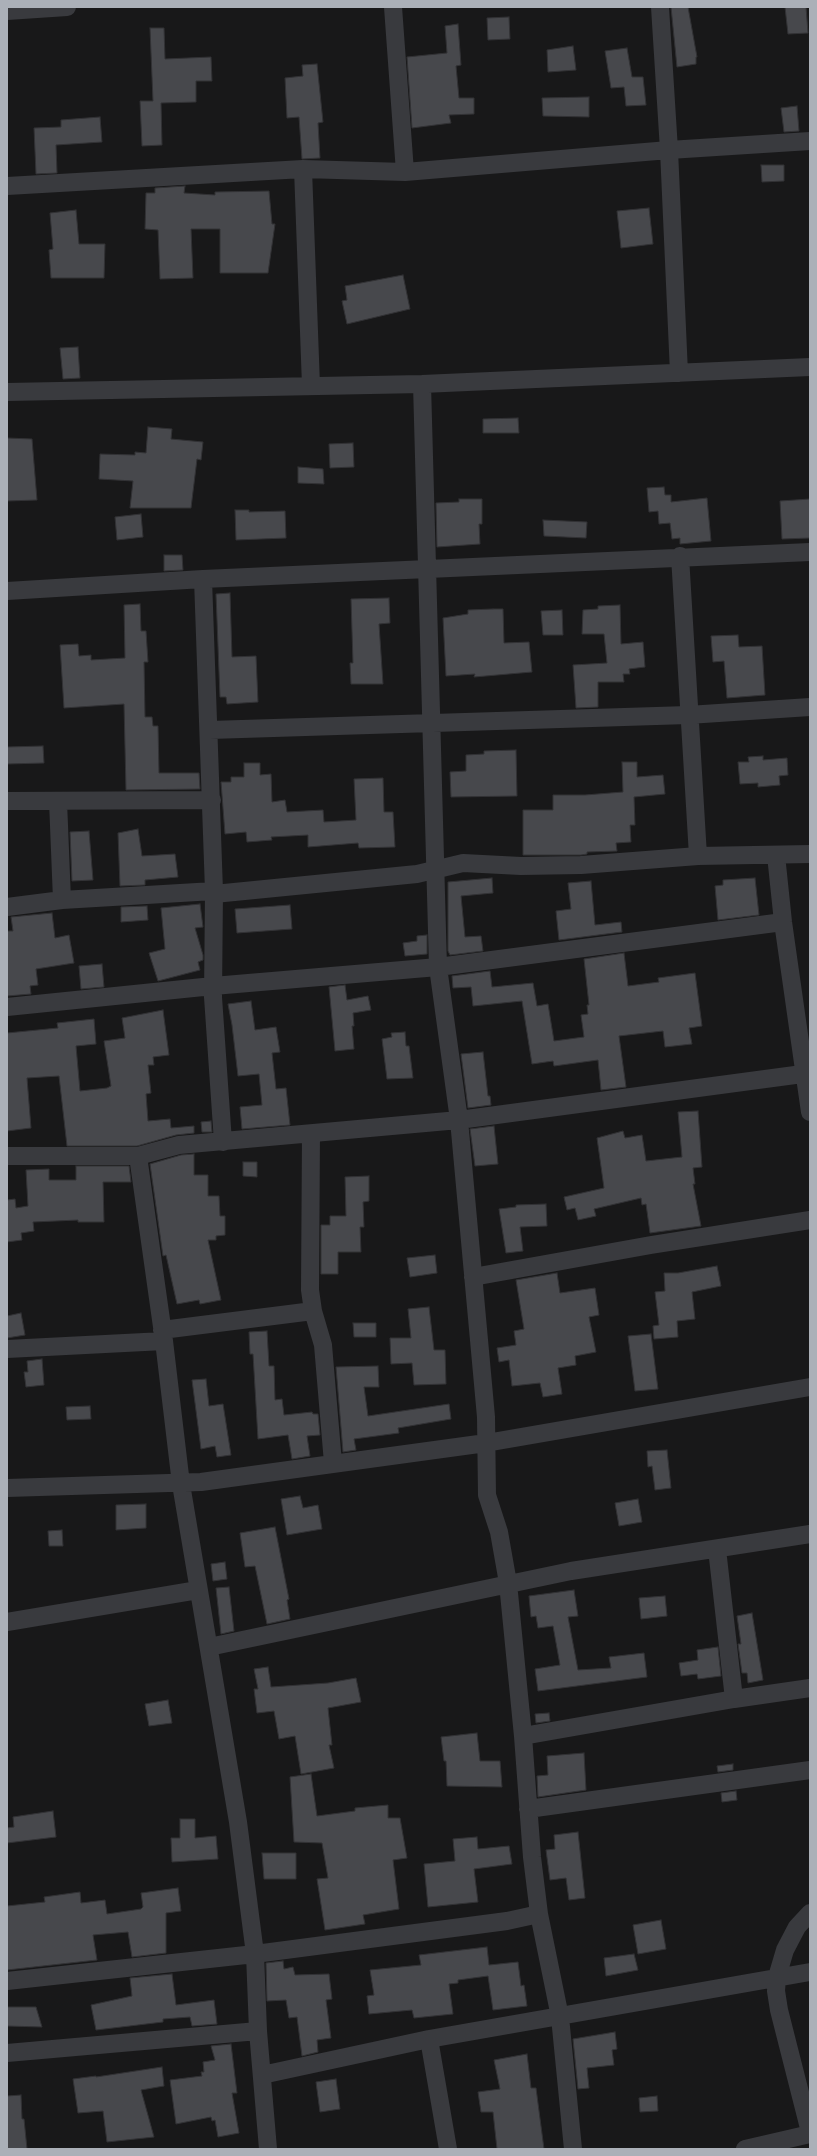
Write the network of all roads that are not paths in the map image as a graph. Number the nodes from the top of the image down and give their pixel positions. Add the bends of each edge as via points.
1 (61, 7) edge
2 (67, 7) edge
3 (393, 7) edge
4 (660, 7) edge
5 (7, 12) edge
6 (810, 141) edge
7 (669, 150) junction
8 (303, 168) junction
9 (405, 172) junction
10 (7, 186) edge
11 (810, 367) edge
12 (679, 373) junction
13 (422, 384) junction
14 (311, 386) junction
15 (7, 392) edge
16 (810, 552) edge
17 (680, 556) junction
18 (426, 568) junction
19 (203, 579) junction
20 (7, 592) edge
21 (810, 707) edge
22 (688, 715) junction
23 (432, 723) junction
24 (210, 730) junction
25 (212, 800) junction
26 (7, 801) edge
27 (58, 801) junction
28 (776, 854) junction
29 (810, 854) edge
30 (698, 856) junction
31 (435, 871) junction
32 (214, 892) junction
33 (62, 900) junction
34 (7, 907) edge
35 (783, 922) junction
36 (438, 967) junction
37 (213, 986) junction
38 (7, 1007) edge
39 (807, 1074) edge
40 (810, 1112) edge
41 (459, 1120) junction
42 (311, 1134) junction
43 (223, 1142) junction
44 (7, 1156) edge
45 (138, 1156) junction
46 (810, 1220) edge
47 (473, 1277) junction
48 (313, 1311) junction
49 (163, 1336) junction
50 (7, 1349) edge
51 (810, 1387) edge
52 (486, 1443) junction
53 (333, 1463) junction
54 (181, 1484) junction
55 (7, 1488) edge
56 (810, 1534) edge
57 (717, 1549) junction
58 (508, 1583) junction
59 (198, 1590) junction
60 (7, 1622) edge
61 (209, 1647) junction
62 (810, 1688) edge
63 (734, 1699) junction
64 (523, 1736) junction
65 (810, 1770) edge
66 (528, 1809) junction
67 (810, 1913) edge
68 (539, 1914) junction
69 (255, 1954) junction
70 (810, 1972) edge
71 (777, 1977) junction
72 (7, 1981) edge
73 (560, 2017) junction
74 (258, 2031) junction
75 (429, 2039) junction
76 (7, 2053) edge
77 (262, 2075) junction
78 (810, 2133) edge
79 (267, 2149) edge
80 (448, 2149) edge
81 (574, 2149) edge
82 (745, 2149) edge

1 - 2 street
1 - 5 street
3 - 9 street
4 - 7 street
6 - 7 street
7 - 9 street
7 - 12 street
8 - 9 street
8 - 10 street
8 - 14 street
11 - 12 street
12 - 13 street
13 - 14 street
13 - 18 street
14 - 15 street
16 - 17 street
17 - 18 street
17 - 22 street
18 - 19 street
18 - 23 street
19 - 20 street
19 - 24 street
21 - 22 street
22 - 23 street
22 - 30 street
23 - 24 street
23 - 31 street
24 - 25 street
25 - 27 street
25 - 32 street
26 - 27 street
27 - 33 street
28 - 29 street
28 - 30 street
28 - 35 street
30 - 31 street via 581,865 521,866 463,863
31 - 32 street
31 - 36 street
32 - 33 street
32 - 37 street
33 - 34 street
35 - 36 street
35 - 39 street
36 - 37 street
36 - 41 street
37 - 38 street
37 - 43 street
39 - 40 street
39 - 41 street
41 - 42 street
41 - 47 street
42 - 43 street
42 - 48 street via 309,1258
43 - 45 street via 179,1145
44 - 45 street
45 - 49 street
46 - 47 street
47 - 52 street via 486,1417
48 - 49 street
48 - 53 street via 323,1345
49 - 50 street
49 - 54 street
51 - 52 street
52 - 53 street
52 - 58 street via 487,1495 499,1532
53 - 54 street
54 - 55 street
54 - 59 street
56 - 57 street
57 - 58 street
57 - 63 street
58 - 61 street
58 - 64 street
59 - 60 street
59 - 61 street
61 - 69 street via 238,1822
62 - 63 street
63 - 64 street
64 - 66 street
65 - 66 street
66 - 68 street
67 - 71 street via 797,1927 785,1950
68 - 69 street via 507,1921
68 - 73 street
69 - 72 street
69 - 74 street
70 - 71 street
71 - 73 street
71 - 78 street via 779,2010
73 - 75 street
73 - 81 street
74 - 76 street
74 - 77 street
75 - 77 street
75 - 80 street
77 - 79 street
78 - 82 street

